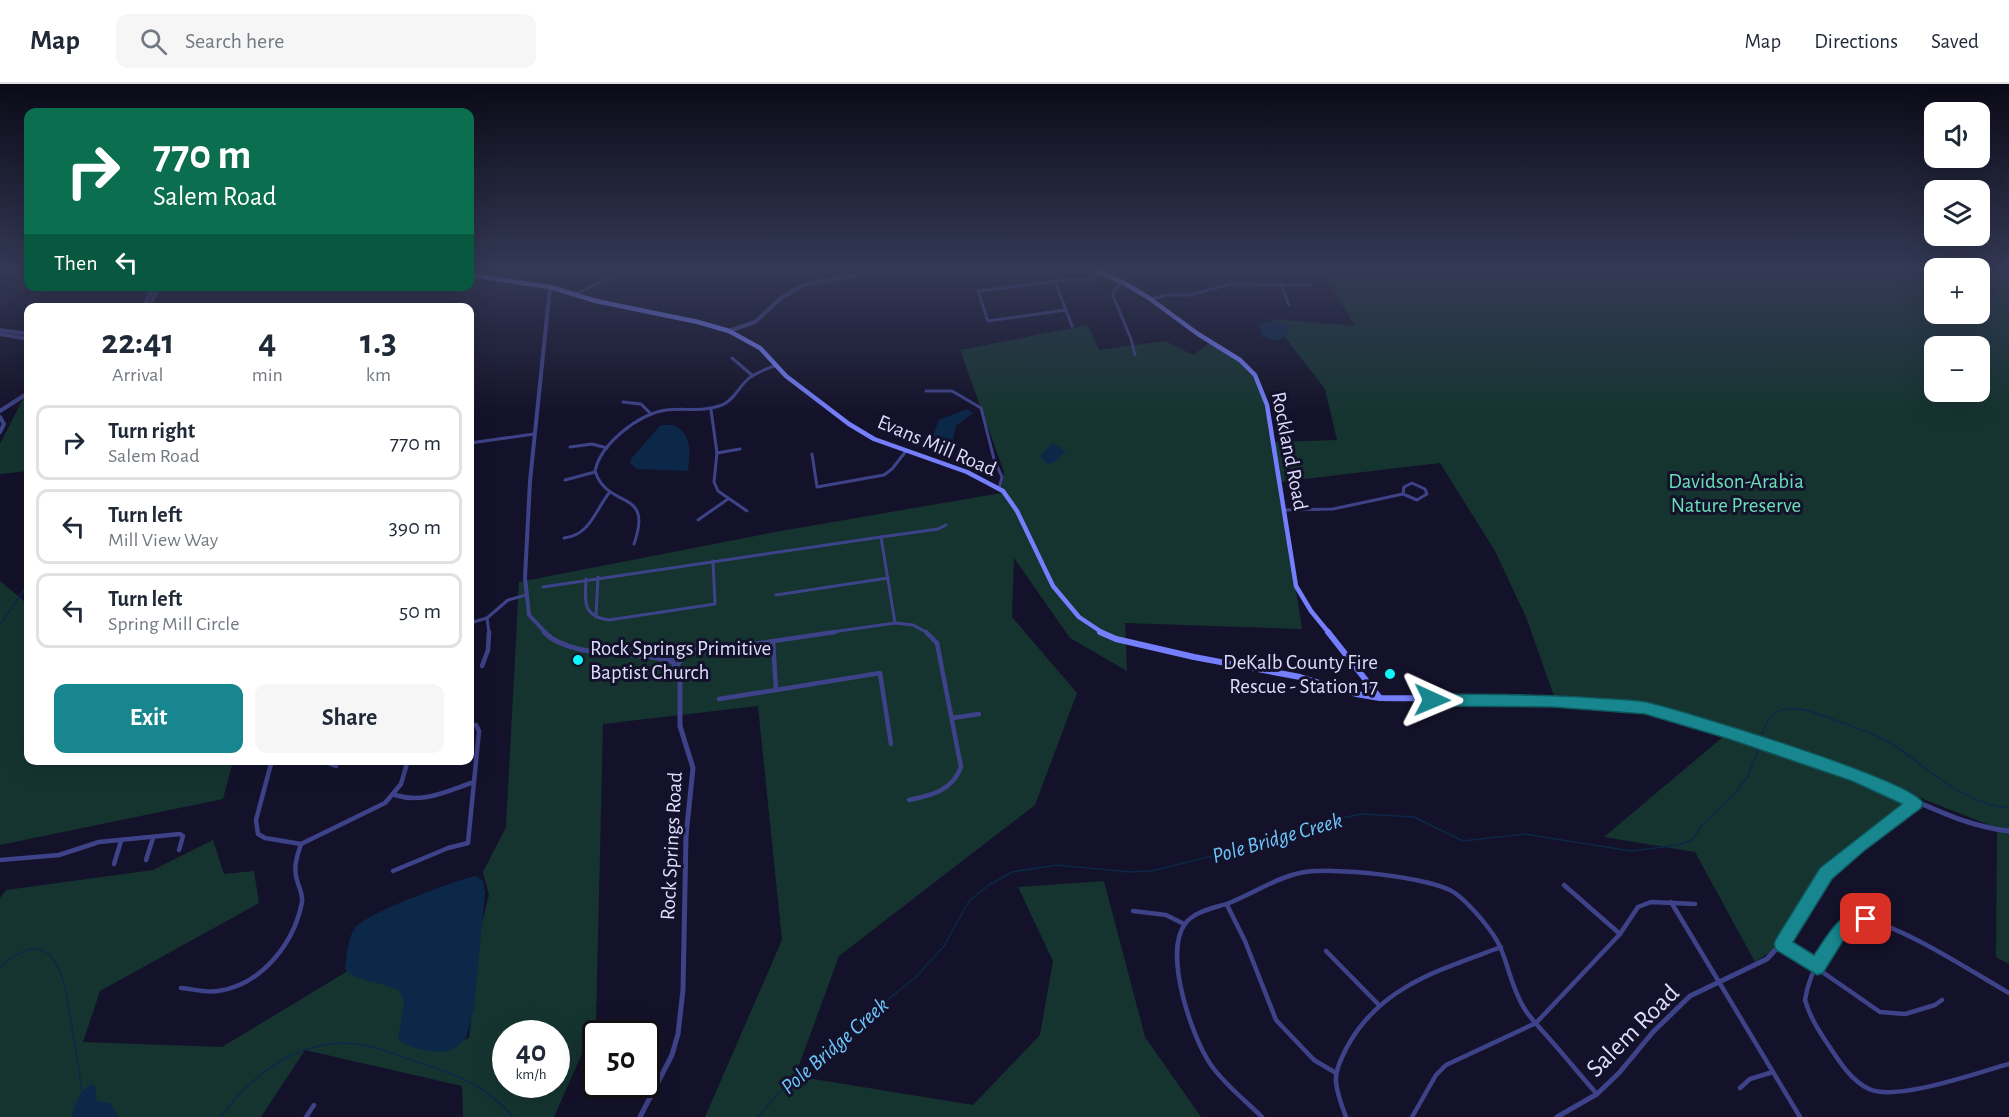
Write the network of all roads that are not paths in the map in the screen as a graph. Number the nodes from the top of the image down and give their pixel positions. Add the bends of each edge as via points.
1 (547, 318) edge
2 (676, 318) edge
3 (758, 318) edge
4 (987, 318) edge
5 (1008, 318) edge
6 (1069, 318) edge
7 (1122, 318) edge
8 (1178, 318) edge
9 (1072, 326) dead end
10 (729, 331) junction
11 (0, 332) edge
12 (24, 334) edge
13 (24, 338) edge
14 (1135, 355) dead end
15 (732, 358) dead end
16 (778, 365) junction
17 (753, 375) junction
18 (926, 391) dead end
19 (24, 394) edge
20 (623, 402) dead end
21 (0, 409) edge
22 (711, 410) junction
23 (651, 414) junction
24 (0, 417) edge
25 (0, 432) edge
26 (534, 434) junction
27 (474, 442) edge
28 (570, 447) dead end
29 (608, 448) junction
30 (740, 449) dead end
31 (906, 451) junction
32 (717, 453) junction
33 (812, 454) dead end
34 (595, 472) junction
35 (565, 480) dead end
36 (999, 489) junction
37 (609, 493) junction
38 (1404, 494) junction
39 (728, 499) junction
40 (1285, 510) junction
41 (747, 511) dead end
42 (698, 520) dead end
43 (946, 525) dead end
44 (881, 537) junction
45 (564, 538) dead end
46 (634, 544) dead end
47 (713, 561) junction
48 (598, 577) junction
49 (888, 578) junction
50 (586, 579) junction
51 (543, 587) dead end
52 (526, 595) junction
53 (776, 595) dead end
54 (596, 617) junction
55 (487, 618) junction
56 (474, 622) edge
57 (895, 622) junction
58 (773, 641) junction
59 (688, 650) junction
60 (669, 659) junction
61 (482, 666) dead end
62 (676, 666) junction
63 (776, 690) junction
64 (1380, 698) junction
65 (719, 699) dead end
66 (979, 714) dead end
67 (952, 718) junction
68 (476, 725) dead end
69 (1748, 739) joint
70 (891, 744) dead end
71 (271, 765) edge
72 (407, 765) edge
73 (474, 782) junction
74 (395, 795) junction
75 (909, 800) dead end
76 (1915, 803) junction
77 (2009, 831) edge
78 (153, 838) junction
79 (121, 840) junction
80 (301, 844) junction
81 (179, 850) dead end
82 (0, 860) edge
83 (146, 860) dead end
84 (114, 864) dead end
85 (393, 871) dead end
86 (1564, 885) dead end
87 (1670, 901) junction
88 (1695, 904) dead end
89 (1226, 905) junction
90 (1133, 911) dead end
91 (1184, 924) junction
92 (1620, 934) junction
93 (1782, 944) junction
94 (1501, 947) junction
95 (1326, 951) dead end
96 (1817, 967) junction
97 (1717, 981) junction
98 (181, 988) dead end
99 (2009, 993) edge
100 (1942, 1000) dead end
101 (1378, 1004) junction
102 (1536, 1023) junction
103 (2009, 1064) edge
104 (1773, 1072) junction
105 (1336, 1073) junction
106 (1740, 1088) dead end
107 (1597, 1094) junction
108 (314, 1105) dead end
109 (306, 1117) edge
110 (640, 1117) edge
111 (1262, 1117) edge
112 (1346, 1117) edge
113 (1412, 1117) edge
114 (1557, 1117) edge
115 (1800, 1117) edge

1 - 26 street
2 - 10 main road, Evans Mill Road
3 - 10 street
4 - 5 street
6 - 9 street
7 - 14 street
8 - 40 main road, Rockland Road via 1235,356 1257,378 1267,405
10 - 16 main road, Evans Mill Road via 760,348
11 - 12 street
11 - 13 street
15 - 17 street
16 - 17 street
16 - 31 main road, Evans Mill Road via 786,376 849,424
17 - 22 street via 728,403
18 - 36 street via 952,391 981,408 1002,477
19 - 21 street
20 - 23 street via 641,405
22 - 23 street via 665,410
22 - 32 street
23 - 29 street
24 - 25 street via 4,424
26 - 27 street
26 - 52 street
28 - 29 street via 592,444
29 - 34 street via 599,457
30 - 32 street
31 - 33 street via 884,475 817,487
31 - 36 main road, Evans Mill Road via 967,472
32 - 39 street via 714,482
34 - 35 street
34 - 37 street
36 - 64 main road, Evans Mill Road via 1017,511 1053,586 1079,617 1100,632 1116,639 1300,677
37 - 45 street via 587,530
37 - 46 street via 640,511
38 - 38 street via 1418,500 1427,494 1422,486 1412,483 1404,487
38 - 40 street via 1333,509
39 - 41 street
39 - 42 street
40 - 64 main road, Rockland Road via 1296,586
43 - 44 street
44 - 47 street
44 - 49 street
47 - 48 street
47 - 54 street via 714,604 609,620
48 - 50 street
48 - 54 street
49 - 53 street
49 - 57 street
50 - 51 street
50 - 54 street via 585,604
52 - 55 street via 507,600
52 - 60 street via 534,623 558,642 618,655
55 - 56 street
55 - 61 street via 486,660
57 - 58 street
57 - 67 street via 918,626 937,643
58 - 59 street
58 - 63 street
59 - 60 street
59 - 62 street
60 - 62 street
62 - 110 street, Rock Springs Road via 680,678 680,726 693,768 686,836 681,1011 672,1055
63 - 65 street
63 - 70 street via 880,674
64 - 69 main road, Evans Mill Road via 1625,706 1665,713
66 - 67 street
67 - 75 street via 960,758 958,777 946,791
68 - 73 street via 479,731
69 - 76 street, Evans Mill Road via 1856,776
71 - 80 street via 256,820 258,834
72 - 74 street
73 - 74 street via 422,799
73 - 85 street via 468,843 445,847
74 - 80 street via 378,808
76 - 77 street, Evans Mill Road via 1953,820
76 - 93 street, Salem Road via 1826,874
78 - 79 street
78 - 81 street via 180,834 183,836
78 - 83 street
79 - 82 street via 93,843 59,855
79 - 84 street
80 - 98 street via 295,873 303,900 279,954 250,980 232,987 217,991
86 - 92 street
87 - 88 street
87 - 92 street via 1638,907
87 - 97 street
89 - 91 street via 1201,913
89 - 94 street via 1287,876 1312,871 1428,882 1460,897
89 - 105 street via 1245,940 1275,1020 1314,1060
90 - 91 street via 1176,917
91 - 111 street via 1175,959 1197,1038 1216,1071
92 - 102 street
93 - 96 street
93 - 97 street, Salem Road via 1767,959
94 - 101 street via 1402,988
94 - 102 street via 1517,998
95 - 101 street
96 - 99 street via 1840,931 1858,918 1866,919 1904,935
96 - 100 street via 1880,1012 1905,1014
96 - 103 street via 1806,992 1808,1010 1848,1072 1866,1088 1890,1092
97 - 104 street
97 - 107 street, Salem Road via 1690,996
101 - 105 street via 1362,1021
102 - 107 street
102 - 113 street via 1446,1065 1426,1089
104 - 106 street via 1750,1079
104 - 115 street
105 - 112 street via 1337,1091
107 - 114 street, Salem Road
108 - 109 street

